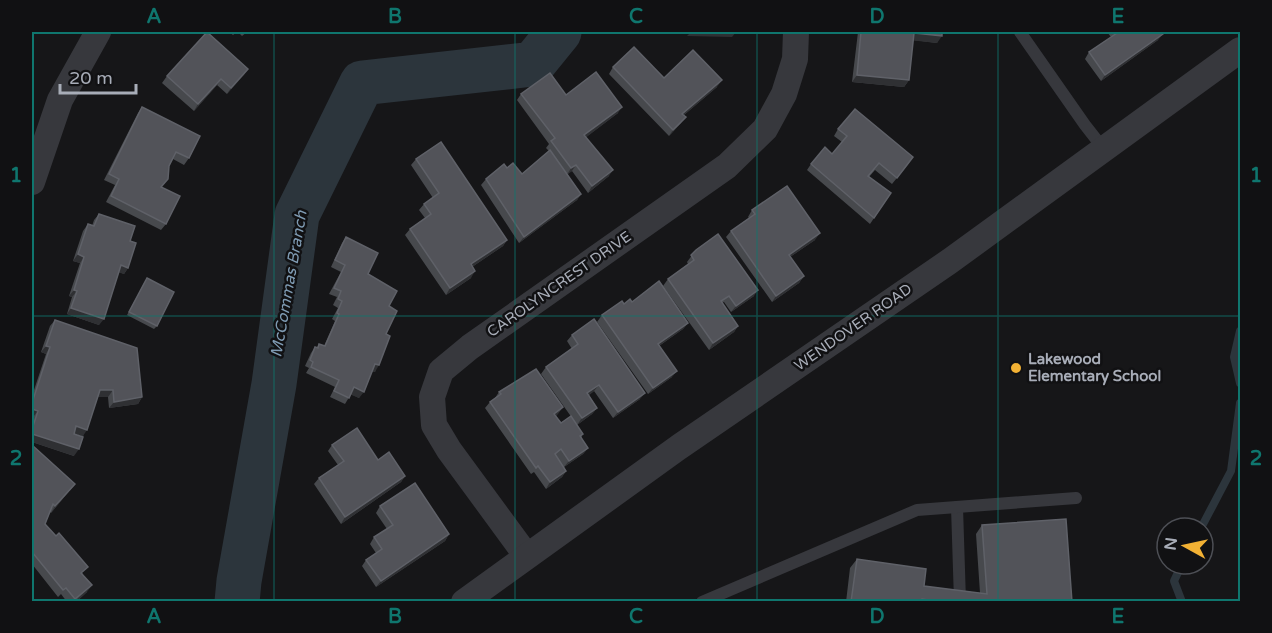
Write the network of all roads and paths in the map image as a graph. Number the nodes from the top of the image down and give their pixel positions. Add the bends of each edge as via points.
1 (98, 32) edge
2 (796, 32) edge
3 (1020, 32) edge
4 (1240, 50) edge
5 (1103, 148) junction
6 (32, 182) edge
7 (1076, 498) dead end
8 (957, 507) junction
9 (526, 555) junction
10 (960, 601) edge
11 (464, 602) edge
12 (702, 602) edge

1 - 6 street via 60,100
2 - 9 street, CAROLYNCREST DRIVE via 795,59 784,94 765,129 727,166 441,371 432,397 434,425
3 - 5 lane
4 - 5 street, WENDOVER ROAD
5 - 9 street, WENDOVER ROAD via 950,261
7 - 8 lane
8 - 10 lane
8 - 12 lane via 917,510
9 - 11 street, WENDOVER ROAD

